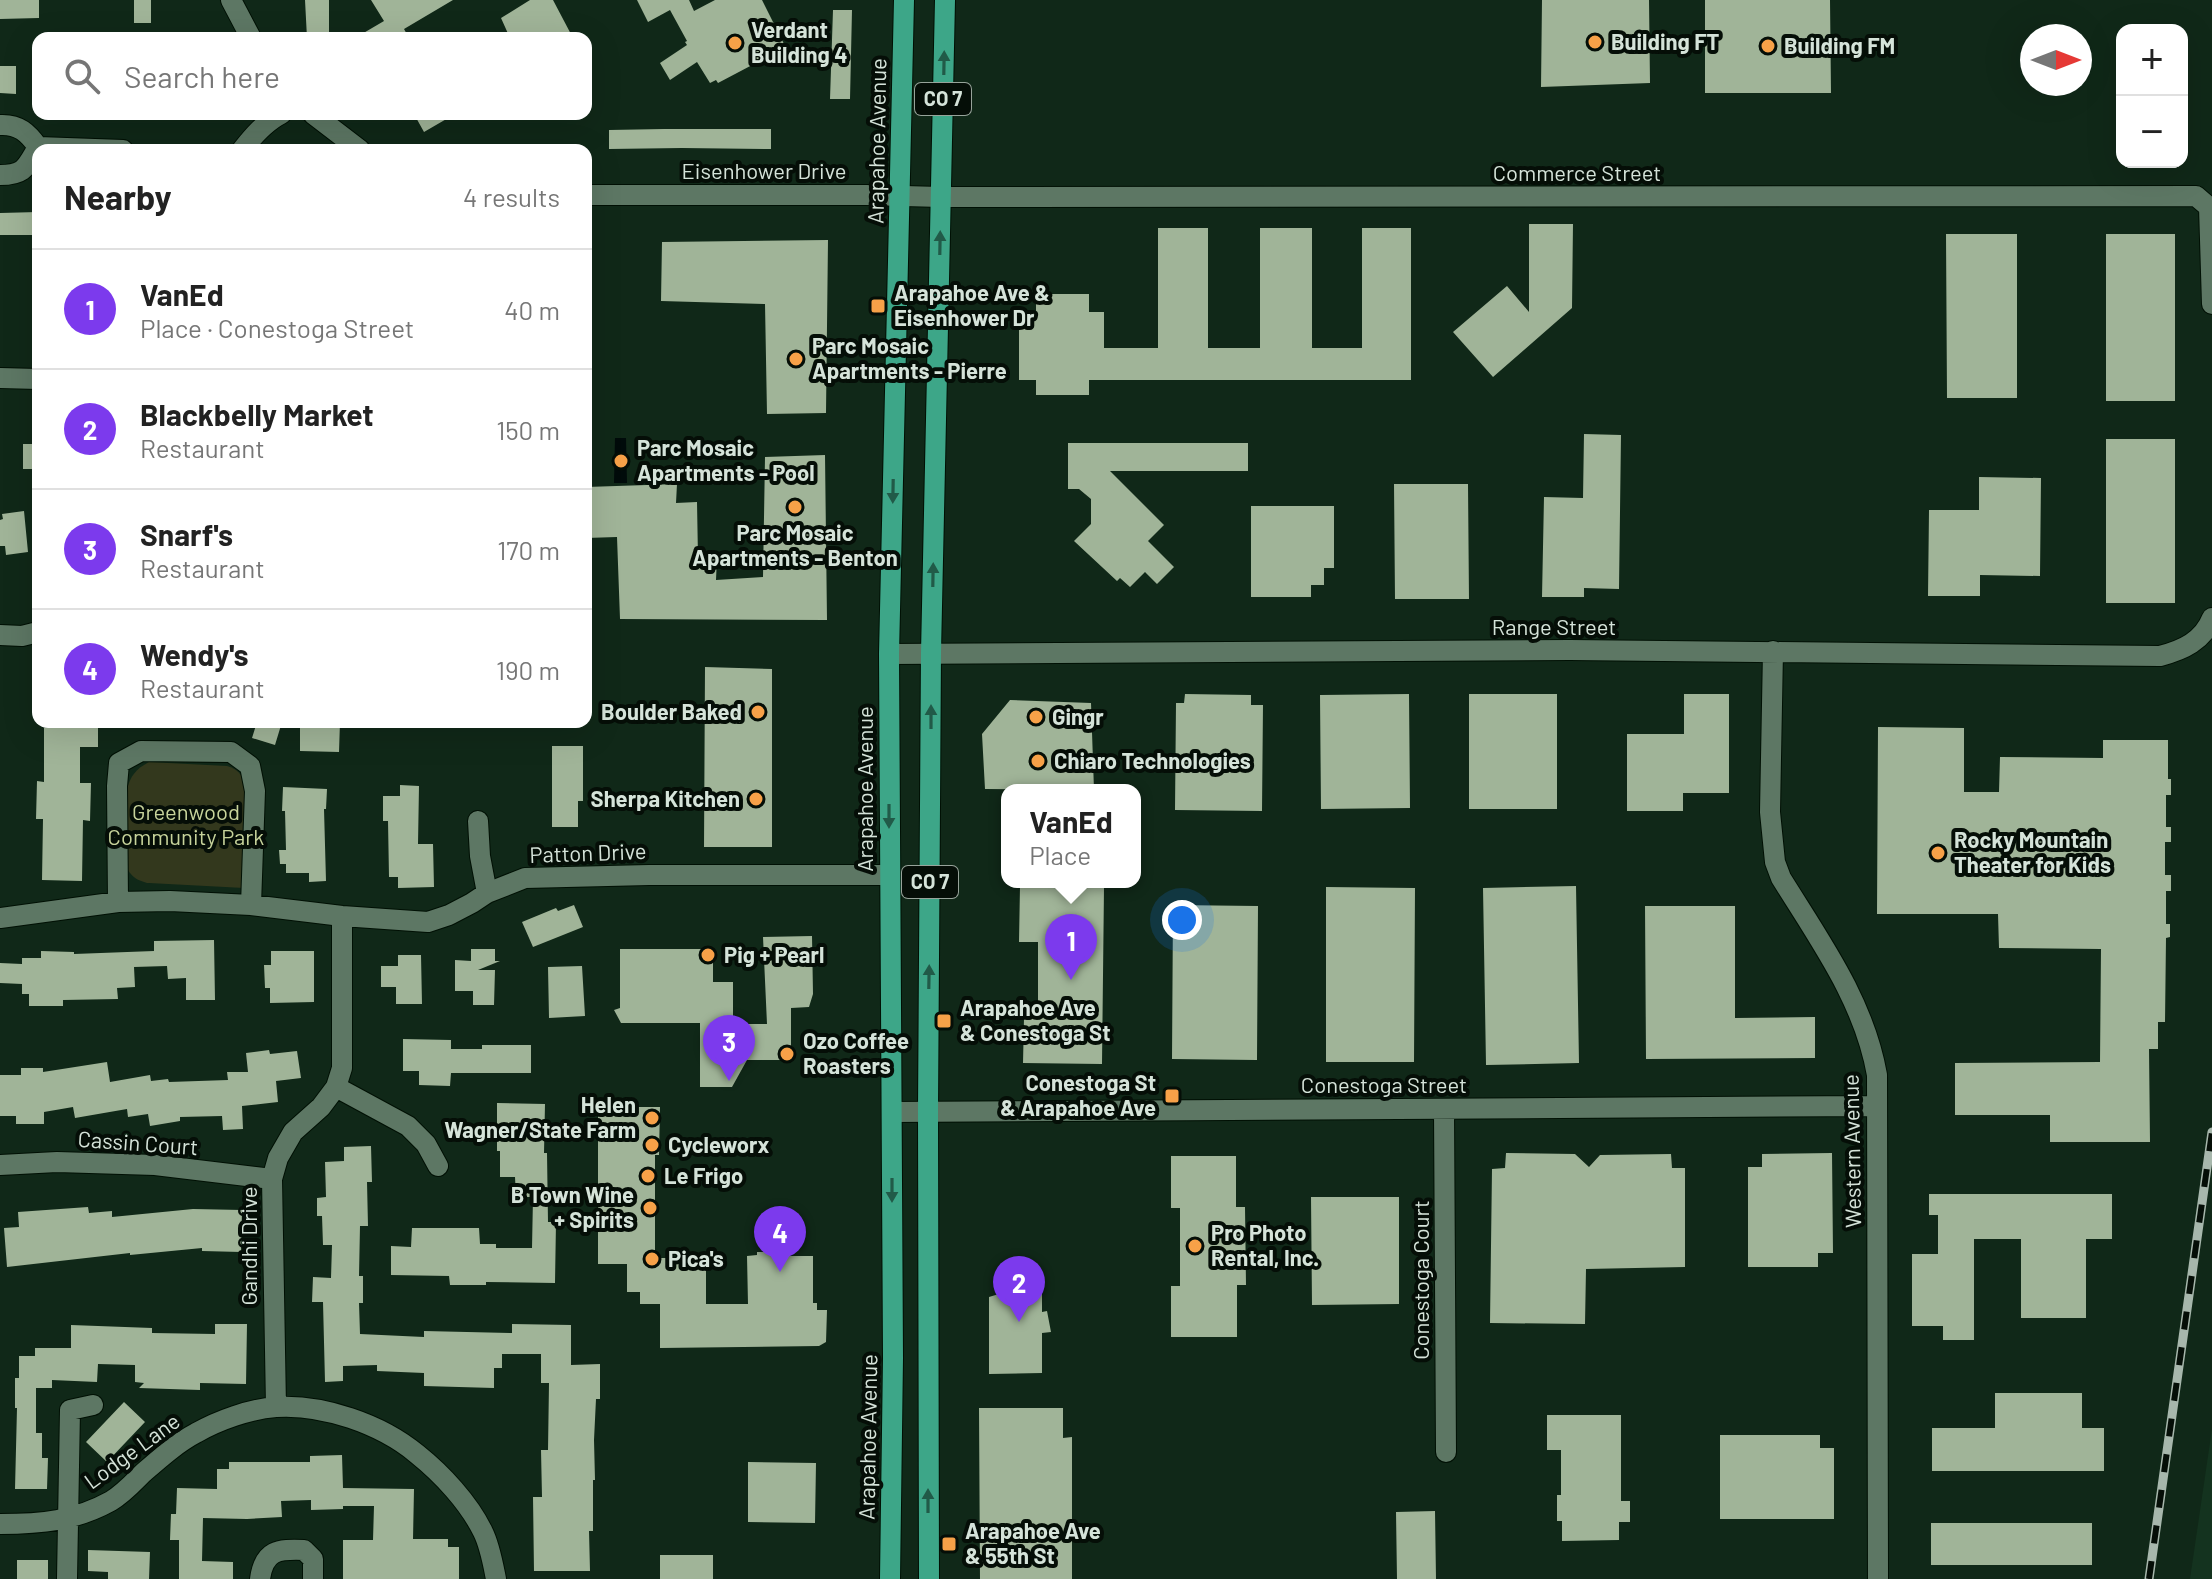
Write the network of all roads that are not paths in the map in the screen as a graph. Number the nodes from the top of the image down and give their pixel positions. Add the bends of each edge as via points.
1 (231, 0) edge
2 (904, 0) edge
3 (945, 0) edge
4 (248, 32) edge
5 (272, 120) edge
6 (321, 120) edge
7 (0, 125) edge
8 (36, 144) edge
9 (247, 144) edge
10 (352, 144) edge
11 (32, 157) edge
12 (0, 175) edge
13 (592, 195) edge
14 (900, 196) junction
15 (941, 197) junction
16 (2212, 304) edge
17 (0, 378) edge
18 (32, 379) edge
19 (2210, 622) edge
20 (32, 634) edge
21 (0, 635) edge
22 (1773, 651) junction
23 (931, 653) junction
24 (889, 654) junction
25 (478, 821) dead end
26 (889, 875) junction
27 (487, 893) junction
28 (118, 902) junction
29 (251, 905) junction
30 (342, 916) junction
31 (0, 918) edge
32 (336, 1087) junction
33 (1877, 1106) junction
34 (1444, 1109) junction
35 (928, 1111) junction
36 (892, 1112) junction
37 (0, 1165) edge
38 (438, 1166) dead end
39 (272, 1179) junction
40 (93, 1405) dead end
41 (276, 1407) junction
42 (1446, 1452) dead end
43 (67, 1520) junction
44 (0, 1524) edge
45 (67, 1579) edge
46 (260, 1579) edge
47 (313, 1579) edge
48 (496, 1579) edge
49 (890, 1579) edge
50 (929, 1579) edge
51 (1878, 1579) edge

1 - 4 street
2 - 14 main road, Arapahoe Avenue / CO 7
15 -> 3 main road, CO 7
5 - 9 street
6 - 10 street
7 - 8 street via 28,133
11 - 12 street via 15,175
13 - 14 street, Eisenhower Drive
14 - 15 street, Eisenhower Drive
14 -> 24 main road, Arapahoe Avenue / CO 7
15 - 16 street, Commerce Street via 2196,196 2209,207
23 -> 15 main road, CO 7
17 - 18 street
19 - 22 street, Range Street via 2194,643 2160,656
20 - 21 street
22 - 23 street, Range Street
22 - 33 street, Western Avenue via 1770,812 1775,862 1857,1005 1873,1051
23 - 24 street, Range Street
35 -> 23 main road, CO 7
24 -> 26 main road, Arapahoe Avenue / CO 7
25 - 27 street
26 - 27 street, Patton Drive via 553,876 525,878
26 - 36 main road, Arapahoe Avenue / CO 7
27 - 30 street, Patton Drive via 428,922
28 - 29 street, Patton Drive
28 - 29 street via 119,763 141,751 231,752 250,766 255,791
28 - 31 street, Patton Drive
29 - 30 street, Patton Drive
30 - 32 street via 343,1044
32 - 38 street via 408,1126
32 - 39 street, Gandhi Drive via 293,1132
33 - 34 street, Conestoga Street
33 - 51 street, Western Avenue
34 - 35 street, Conestoga Street
34 - 42 street, Conestoga Court
35 - 36 street, Conestoga Street
50 -> 35 main road, CO 7
36 -> 49 main road, Arapahoe Avenue / CO 7
37 - 39 street, Cassin Court via 155,1165
39 - 41 street, Gandhi Drive
40 - 43 street via 70,1410
41 - 43 street, Lodge Lane via 195,1433 121,1495
41 - 48 street, Lodge Lane via 322,1410 367,1424 407,1446 434,1468 471,1513 483,1532
43 - 44 street, Lodge Lane
43 - 45 street
46 - 47 street via 270,1555 282,1549 304,1550 313,1559

